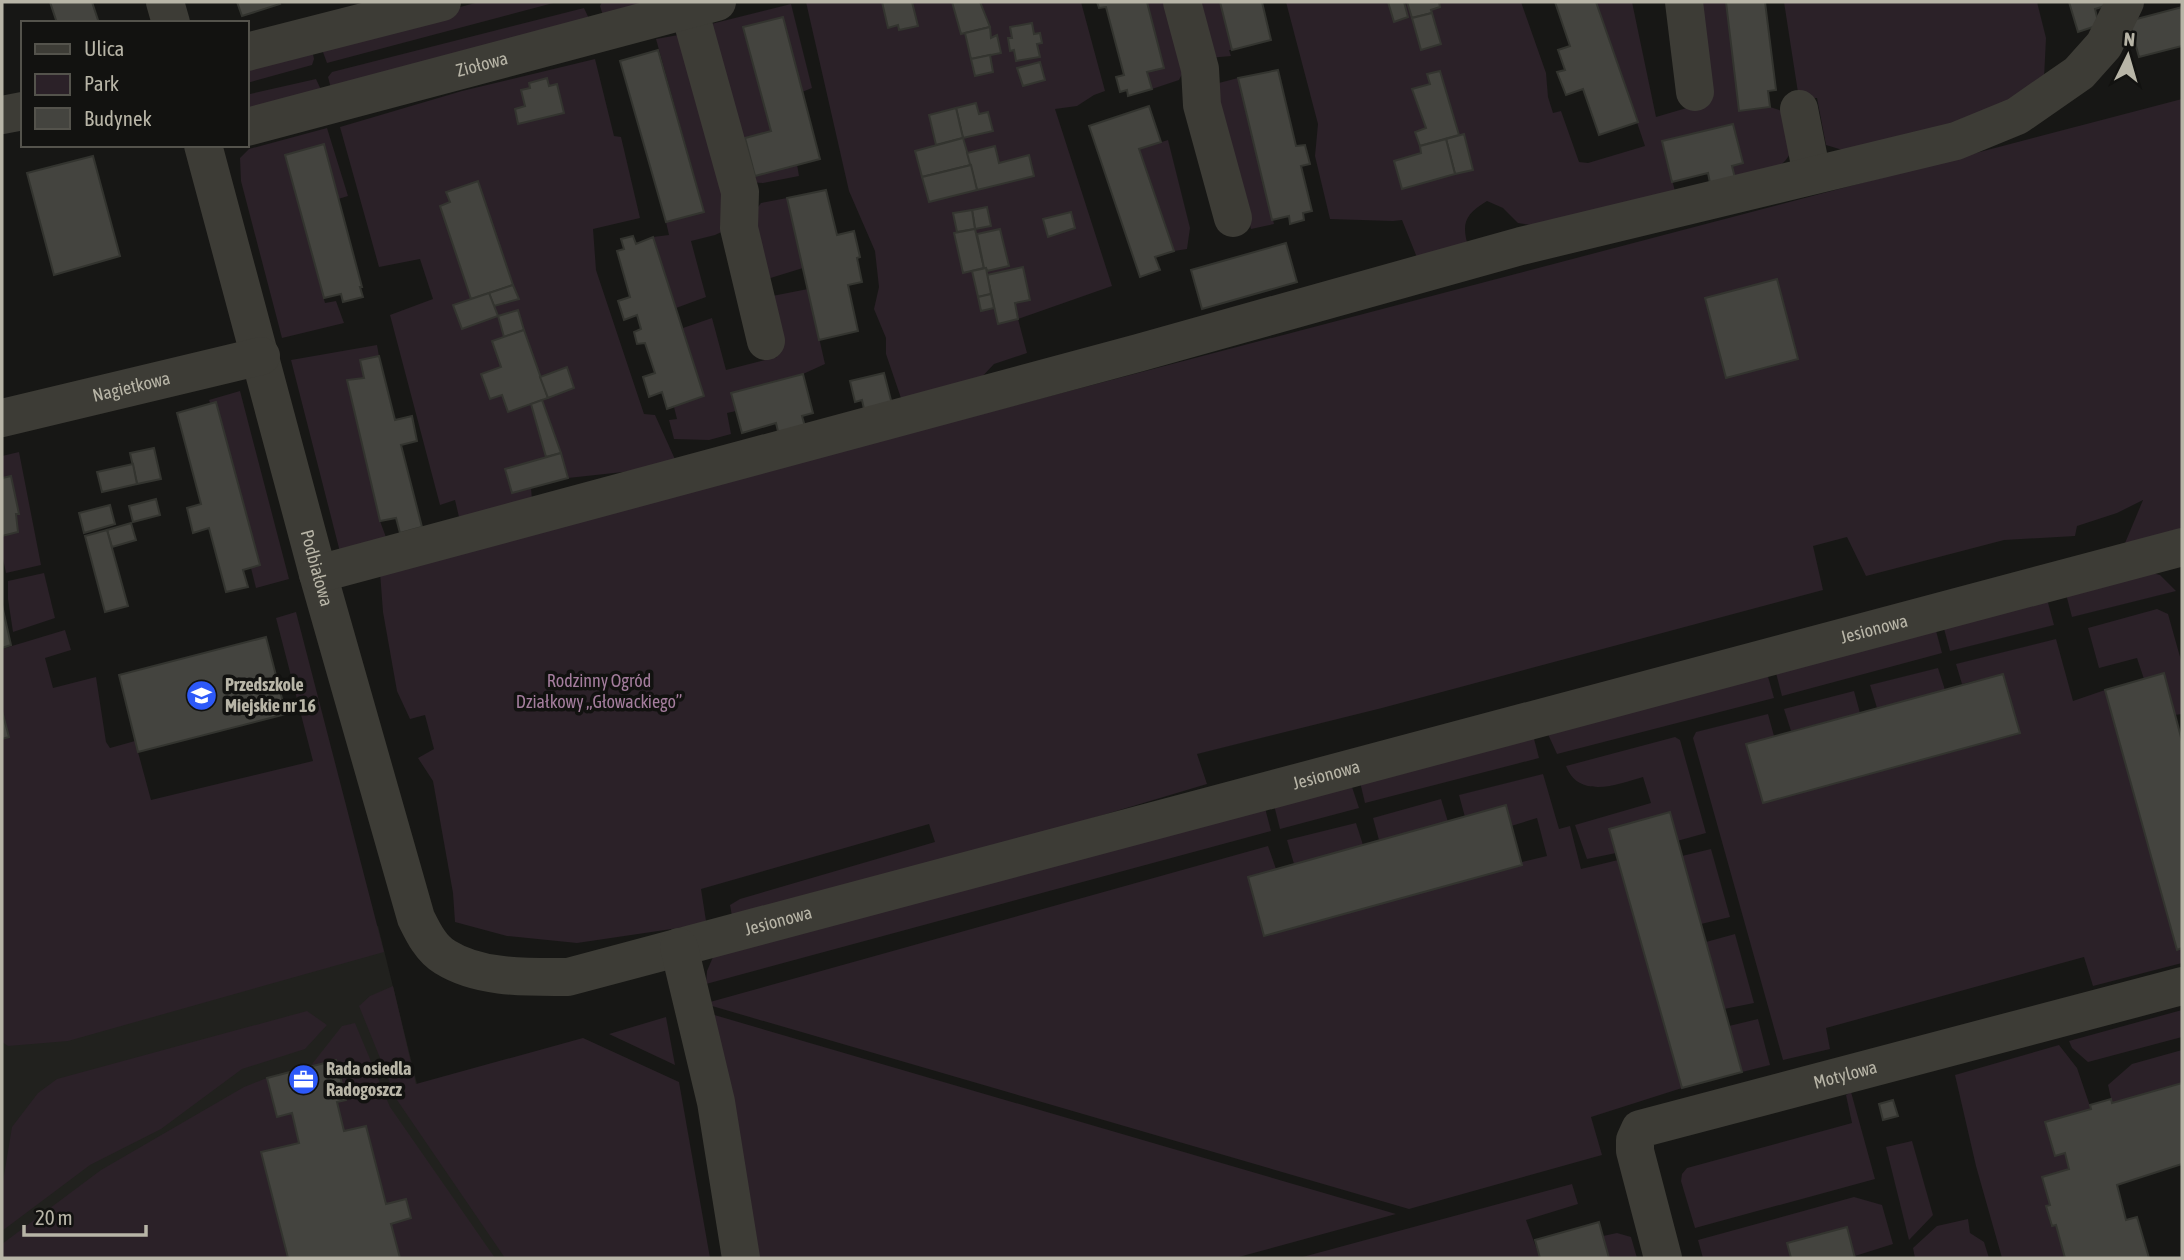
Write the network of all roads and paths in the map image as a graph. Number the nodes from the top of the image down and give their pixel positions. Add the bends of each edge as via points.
1 (165, 2) edge
2 (442, 2) edge
3 (1182, 2) edge
4 (1684, 2) edge
5 (2125, 2) edge
6 (703, 6) edge
7 (170, 21) edge
8 (248, 52) edge
9 (1695, 92) dead end
10 (1799, 109) dead end
11 (21, 111) edge
12 (2, 116) edge
13 (248, 127) edge
14 (204, 147) edge
15 (1812, 175) junction
16 (1233, 218) dead end
17 (766, 341) dead end
18 (261, 356) junction
19 (2, 418) edge
20 (2181, 550) edge
21 (318, 574) junction
22 (679, 947) junction
23 (468, 966) joint
24 (2182, 986) edge
25 (741, 1258) edge
26 (1663, 1258) edge

1 - 7 street
2 - 8 street
3 - 16 street via 1200,69 1202,105
4 - 9 street
5 - 15 street via 2104,45 2079,73 2017,116 1956,141
6 - 13 street, Ziołowa
6 - 17 street via 740,192 739,229
10 - 15 street
11 - 12 street
14 - 18 street, Podbiałowa
15 - 21 street via 1521,246
18 - 19 street, Nagietkowa
18 - 21 street, Podbiałowa
20 - 22 street, Jesionowa
21 - 23 street, Podbiałowa via 416,918 428,941 444,957
22 - 23 street, Jesionowa via 568,977 493,974
22 - 25 street via 716,1102
24 - 26 street, Motylowa via 1640,1129 1635,1151

